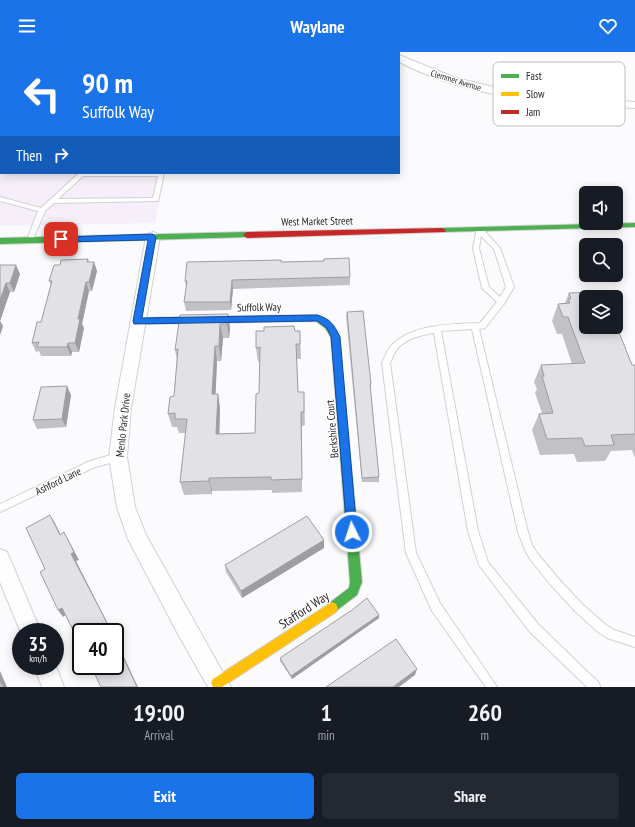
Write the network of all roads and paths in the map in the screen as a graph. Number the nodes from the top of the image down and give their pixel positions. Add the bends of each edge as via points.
1 (400, 58) edge
2 (493, 91) edge
3 (625, 105) edge
4 (635, 105) edge
5 (82, 174) edge
6 (161, 174) edge
7 (0, 200) edge
8 (54, 201) junction
9 (42, 210) junction
10 (635, 225) edge
11 (479, 229) junction
12 (153, 237) junction
13 (0, 240) edge
14 (30, 240) junction
15 (501, 302) junction
16 (137, 321) junction
17 (330, 326) joint
18 (475, 326) junction
19 (437, 330) junction
20 (118, 457) junction
21 (0, 508) edge
22 (352, 532) joint
23 (0, 558) edge
24 (27, 623) edge
25 (635, 642) edge
26 (49, 675) edge
27 (218, 685) edge
28 (54, 687) edge
29 (492, 687) edge
30 (595, 687) edge

1 - 2 street, Clemmer Avenue via 452,80
3 - 4 street, Clemmer Avenue
5 - 8 lane
6 - 8 lane via 156,200
7 - 9 lane
8 - 9 lane
9 - 14 lane
10 - 11 main road, West Market Street
11 - 12 main road, West Market Street
11 - 15 lane via 476,248 486,288
11 - 15 lane via 498,248 510,287
12 - 14 main road, West Market Street
12 - 16 street, Menlo Park Drive
13 - 14 main road, West Market Street
15 - 18 lane via 482,326
16 - 17 main road, Suffolk Way via 317,318
16 - 20 street, Menlo Park Drive
17 - 22 main road, Berkshire Court via 336,344
18 - 19 lane
18 - 25 lane via 528,547 577,606 597,625 611,634
19 - 29 lane via 413,335 395,347 386,363 411,553 436,607
19 - 30 lane via 473,531 484,565 534,628
20 - 21 lane, Ashford Lane via 93,464
20 - 27 street, Menlo Park Drive via 126,507 138,539
22 - 27 main road, Stafford Way via 356,582 353,591 341,602
23 - 24 street
26 - 28 street

